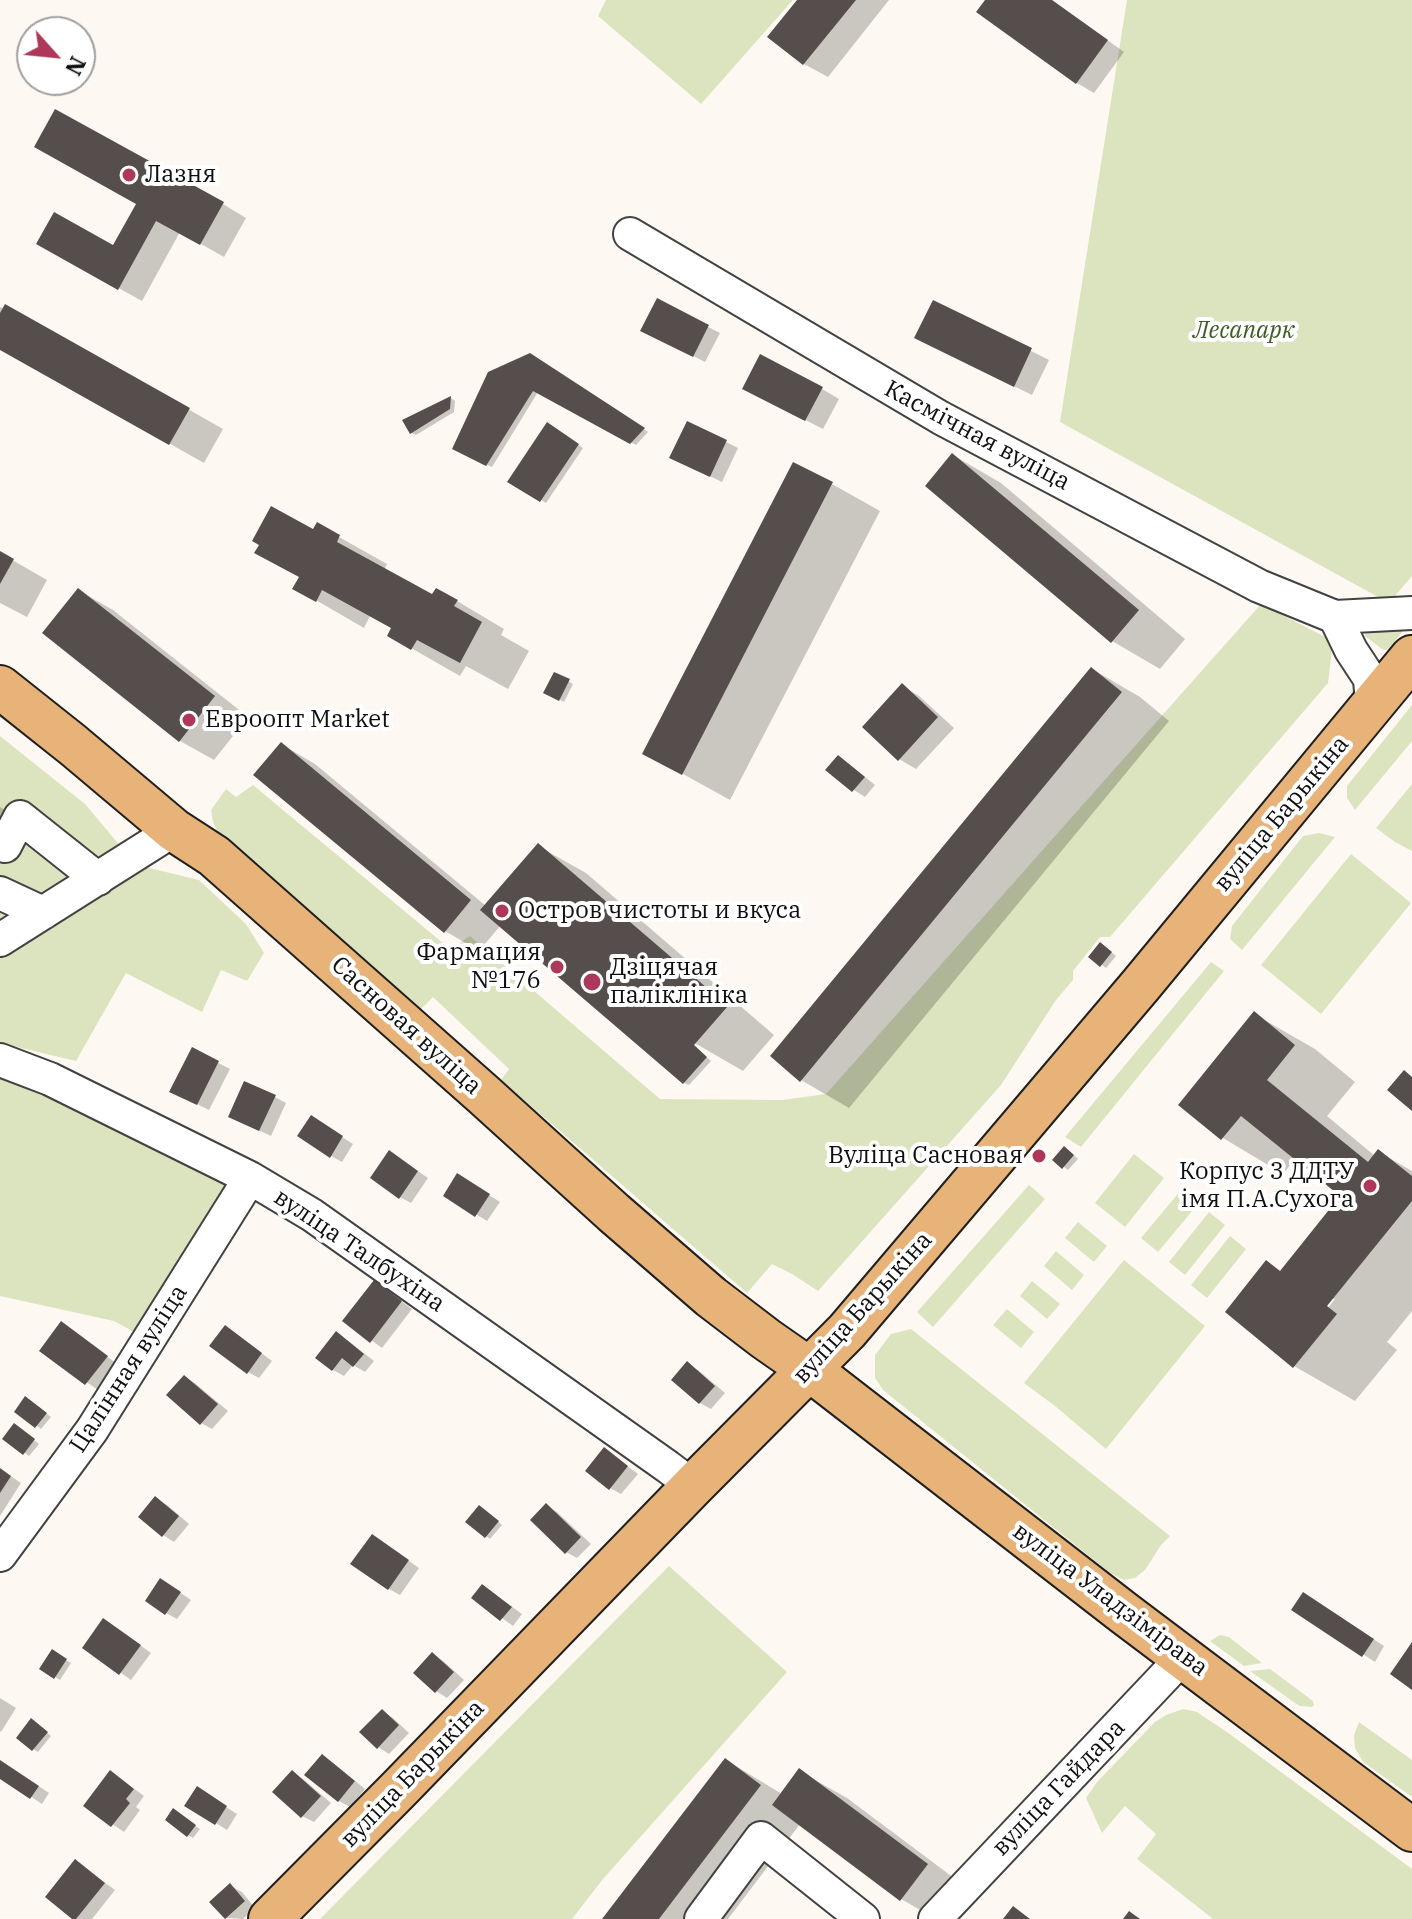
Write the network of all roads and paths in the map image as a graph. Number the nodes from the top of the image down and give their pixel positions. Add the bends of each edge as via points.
1 (630, 234) dead end
2 (1412, 613) edge
3 (1335, 617) junction
4 (1412, 657) edge
5 (0, 687) edge
6 (1372, 705) junction
7 (174, 830) junction
8 (0, 845) edge
9 (98, 879) junction
10 (0, 893) edge
11 (43, 913) junction
12 (0, 940) edge
13 (0, 1060) edge
14 (250, 1178) junction
15 (809, 1369) junction
16 (693, 1486) junction
17 (0, 1555) edge
18 (1183, 1657) junction
19 (1412, 1830) edge
20 (270, 1919) edge
21 (701, 1919) edge
22 (863, 1919) edge
23 (935, 1919) edge

1 - 3 street, Касмічная вуліца via 941,418 1259,586
2 - 3 street, Касмічная вуліца
3 - 6 street via 1370,679
4 - 6 main road, вуліца Барыкіна
5 - 7 main road, Сасновая вуліца
6 - 15 main road, вуліца Барыкіна via 1014,1137
7 - 9 street
7 - 15 main road, Сасновая вуліца via 214,856 711,1297
8 - 9 street via 5,846 20,817
9 - 11 street
10 - 11 street
11 - 12 street
13 - 14 street, вуліца Талбухіна via 50,1079
14 - 16 street, вуліца Талбухіна via 312,1215
14 - 17 street, Цалінная вуліца via 92,1430
15 - 16 main road, вуліца Барыкіна
15 - 18 main road, вуліца Уладзімірава
16 - 20 main road, вуліца Барыкіна
18 - 19 main road, вуліца Уладзімірава
18 - 23 street, вуліца Гайдара
21 - 22 street via 761,1838

